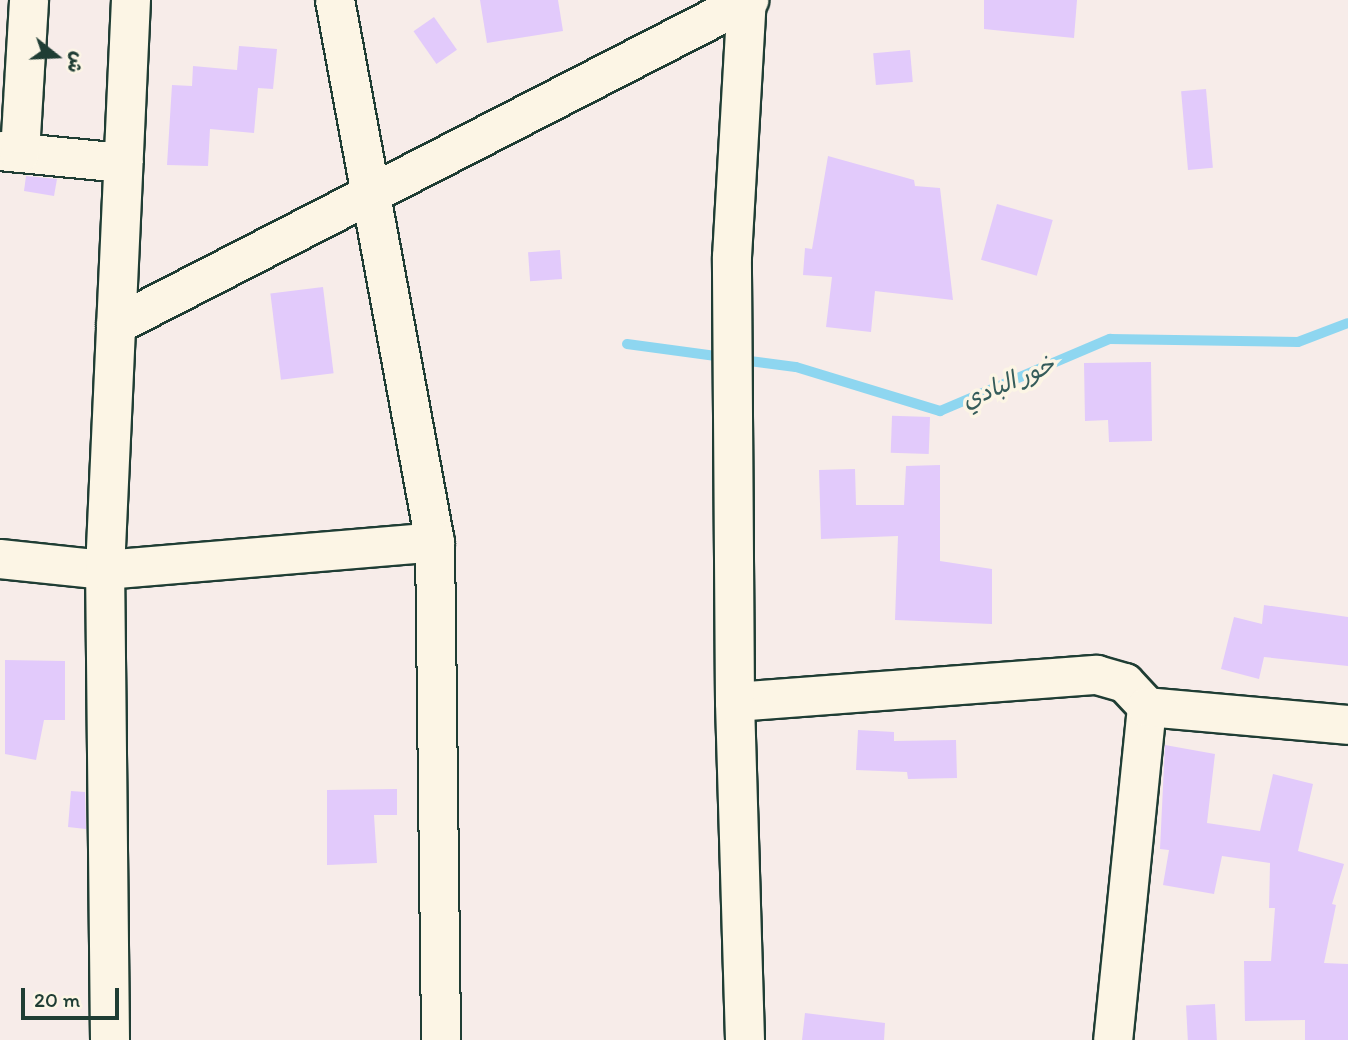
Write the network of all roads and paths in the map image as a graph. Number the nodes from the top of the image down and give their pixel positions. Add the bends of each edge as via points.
1 (29, 0) edge
2 (131, 0) edge
3 (335, 0) edge
4 (748, 0) edge
5 (10, 152) edge
6 (123, 163) junction
7 (369, 192) junction
8 (116, 325) junction
9 (435, 542) junction
10 (0, 559) edge
11 (105, 569) junction
12 (735, 702) junction
13 (1147, 707) junction
14 (1348, 725) edge
15 (110, 1040) edge
16 (441, 1040) edge
17 (745, 1040) edge
18 (1113, 1040) edge

1 - 5 street
2 - 6 street
3 - 7 street
4 - 7 street
4 - 12 street via 732,257
5 - 6 street
6 - 8 street
7 - 8 street
7 - 9 street
8 - 11 street
9 - 11 street
9 - 16 street
10 - 11 street
11 - 15 street
12 - 13 street via 1097,675 1125,683
12 - 17 street
13 - 14 street
13 - 18 street

